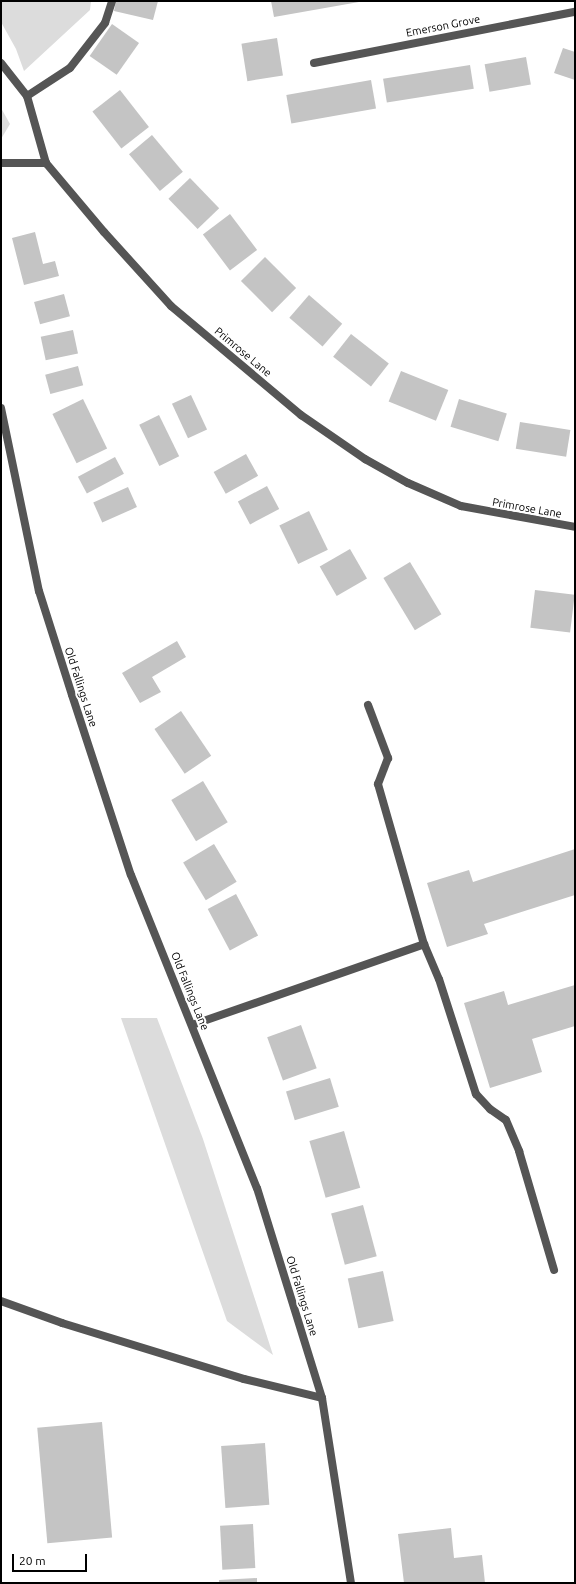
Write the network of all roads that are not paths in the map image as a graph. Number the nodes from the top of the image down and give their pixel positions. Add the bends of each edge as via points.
1 (112, 1) edge
2 (575, 12) edge
3 (1, 63) edge
4 (314, 63) dead end
5 (27, 96) junction
6 (1, 164) edge
7 (46, 164) junction
8 (1, 408) edge
9 (575, 527) edge
10 (368, 705) dead end
11 (424, 944) junction
12 (192, 1025) junction
13 (554, 1270) dead end
14 (1, 1301) edge
15 (322, 1398) junction
16 (351, 1583) edge

1 - 5 street via 105,23 70,68
2 - 4 street, Emerson Grove
3 - 5 street, Primrose Lane
5 - 7 street, Primrose Lane
6 - 7 street
7 - 9 street, Primrose Lane via 171,306 301,415 359,455 408,483 462,506
8 - 12 street, Old Fallings Lane via 39,591 131,875
10 - 11 street via 388,758 378,784
11 - 12 street
11 - 13 street via 439,979 476,1094 490,1109 506,1120 519,1152
12 - 15 street, Old Fallings Lane via 257,1188
14 - 15 street via 62,1323 244,1379
15 - 16 street, Old Fallings Lane

